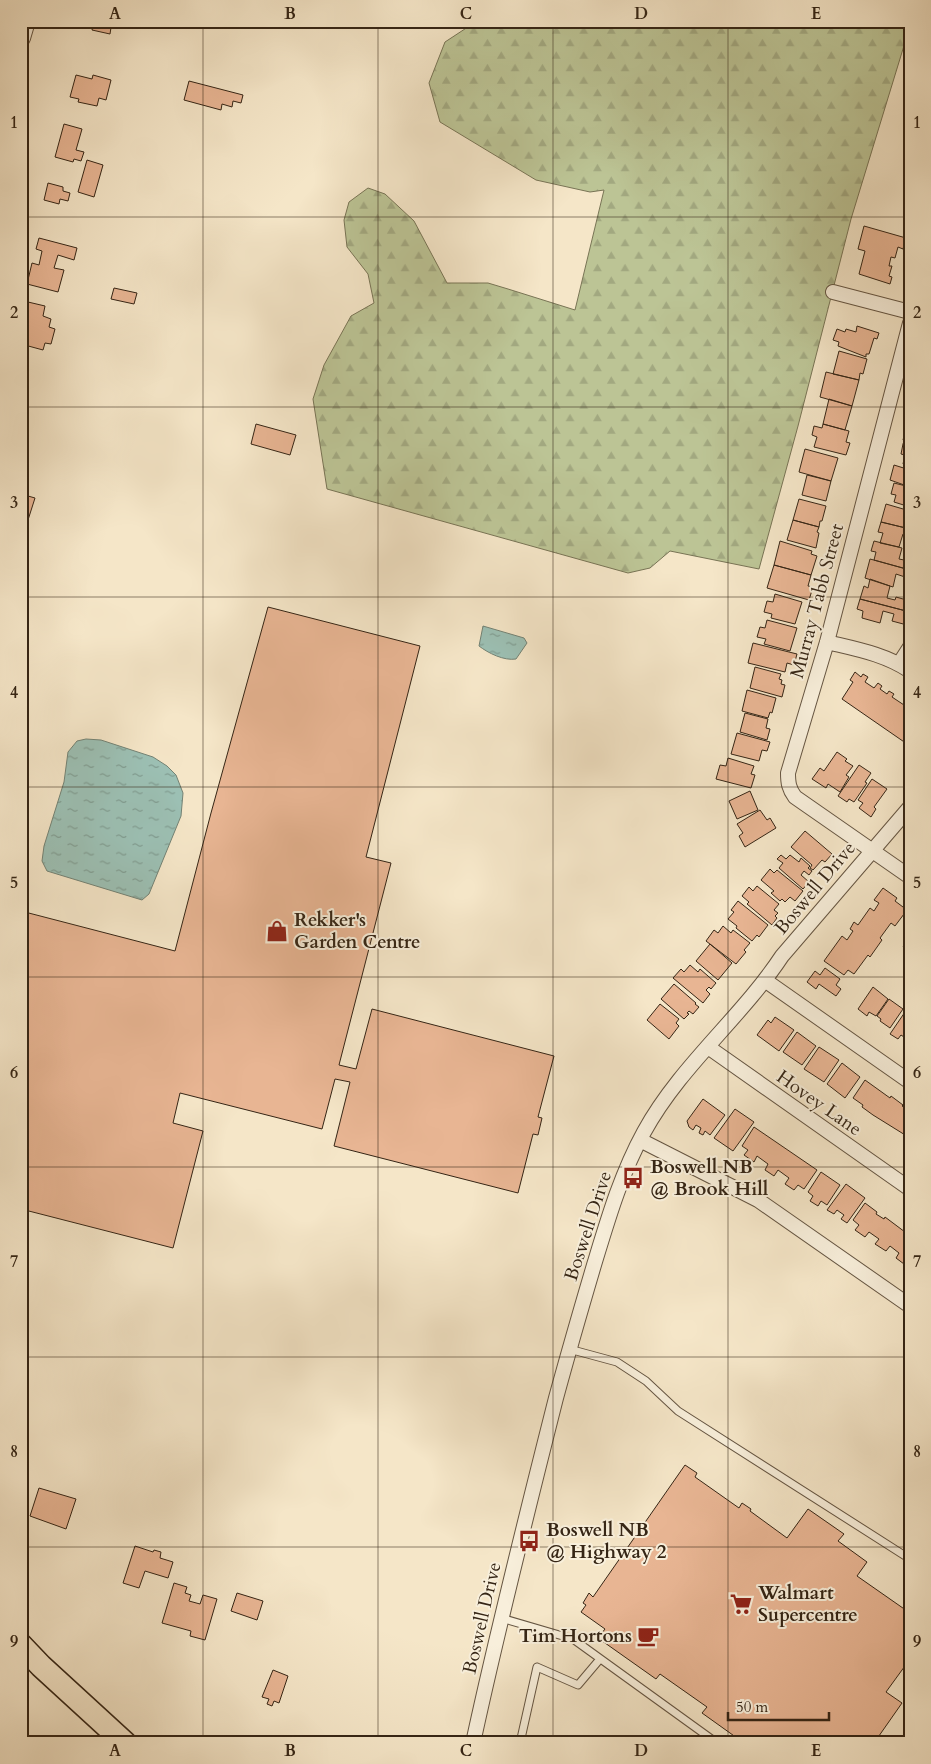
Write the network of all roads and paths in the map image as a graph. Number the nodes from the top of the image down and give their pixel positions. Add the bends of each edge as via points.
1 (26, 21) edge
2 (21, 38) edge
3 (833, 292) dead end
4 (910, 312) edge
5 (910, 323) edge
6 (827, 642) junction
7 (910, 647) edge
8 (904, 668) edge
9 (910, 807) edge
10 (872, 851) junction
11 (910, 878) edge
12 (766, 981) junction
13 (708, 1047) junction
14 (910, 1082) edge
15 (640, 1140) junction
16 (910, 1189) edge
17 (910, 1306) edge
18 (569, 1349) junction
19 (910, 1559) edge
20 (500, 1618) junction
21 (21, 1645) edge
22 (600, 1659) junction
23 (910, 1733) edge
24 (125, 1743) edge
25 (473, 1743) edge
26 (520, 1743) edge
27 (717, 1743) edge
28 (903, 1743) edge

1 - 2 street
3 - 4 street
5 - 6 street, Murray Tabb Street
6 - 8 street via 864,650
6 - 10 street, Murray Tabb Street via 788,782 795,797
7 - 8 street
9 - 10 street, Boswell Drive
10 - 11 street, Murray Tabb Street
10 - 12 street, Boswell Drive via 782,956
12 - 13 street, Boswell Drive
12 - 14 street
13 - 15 street, Boswell Drive via 667,1094
13 - 16 street, Hovey Lane
15 - 17 street via 758,1200
15 - 18 street, Boswell Drive via 611,1209
18 - 19 lane via 617,1362 646,1381 678,1411
18 - 20 street, Boswell Drive
20 - 22 lane via 573,1639
20 - 25 street, Boswell Drive
21 - 24 main road
22 - 26 lane via 578,1685 537,1668
22 - 27 lane
23 - 28 lane

